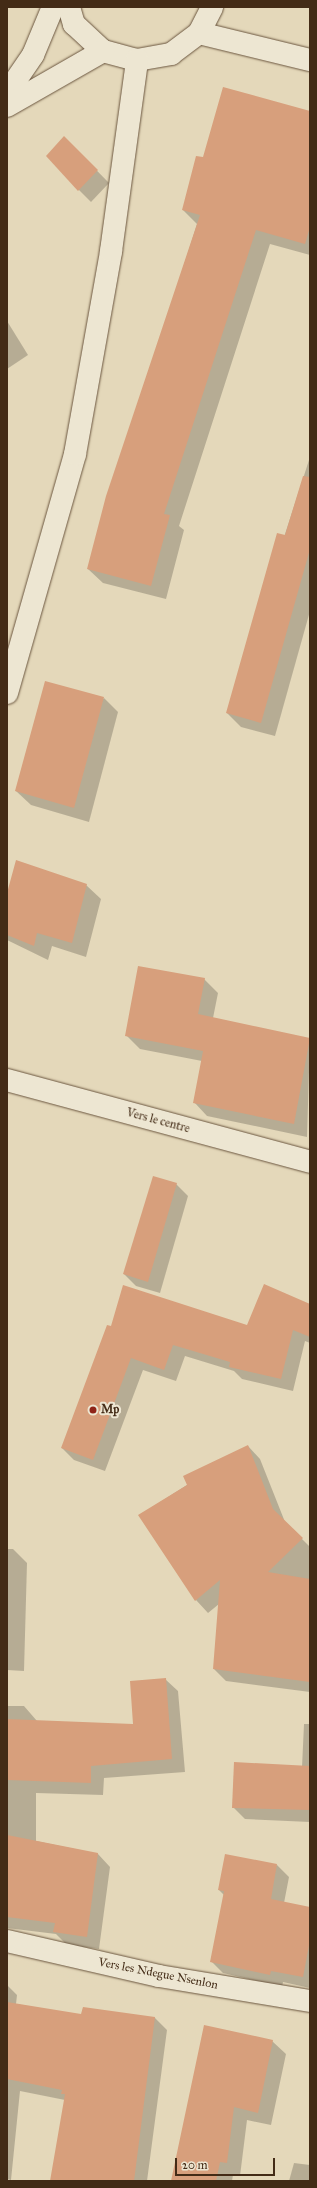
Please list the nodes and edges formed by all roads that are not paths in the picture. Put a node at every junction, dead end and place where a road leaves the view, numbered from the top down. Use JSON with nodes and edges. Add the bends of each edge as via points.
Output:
{"nodes":[{"id":1,"x":53,"y":7,"type":"edge"},
{"id":2,"x":68,"y":7,"type":"edge"},
{"id":3,"x":212,"y":7,"type":"edge"},
{"id":4,"x":199,"y":33,"type":"junction"},
{"id":5,"x":103,"y":51,"type":"junction"},
{"id":6,"x":137,"y":60,"type":"junction"},
{"id":7,"x":310,"y":60,"type":"edge"},
{"id":8,"x":7,"y":93,"type":"edge"},
{"id":9,"x":7,"y":106,"type":"edge"},
{"id":10,"x":7,"y":693,"type":"edge"},
{"id":11,"x":7,"y":1080,"type":"edge"},
{"id":12,"x":310,"y":1162,"type":"edge"},
{"id":13,"x":7,"y":1941,"type":"edge"},
{"id":14,"x":310,"y":2001,"type":"edge"}],
"edges":[{"from":1,"to":8,"type":"street","via":[[33,55]]},
{"from":2,"to":5,"type":"street","via":[[74,24]]},
{"from":3,"to":4,"type":"street"},
{"from":4,"to":6,"type":"street","via":[[171,54]]},
{"from":4,"to":7,"type":"street"},
{"from":5,"to":6,"type":"street"},
{"from":5,"to":9,"type":"street"},
{"from":6,"to":10,"type":"street","via":[[111,251],[74,454]]},
{"from":11,"to":12,"type":"street","name":"Vers le centre"},
{"from":13,"to":14,"type":"street","name":"Vers les Ndegue Nsenlon","via":[[159,1976]]}]}
